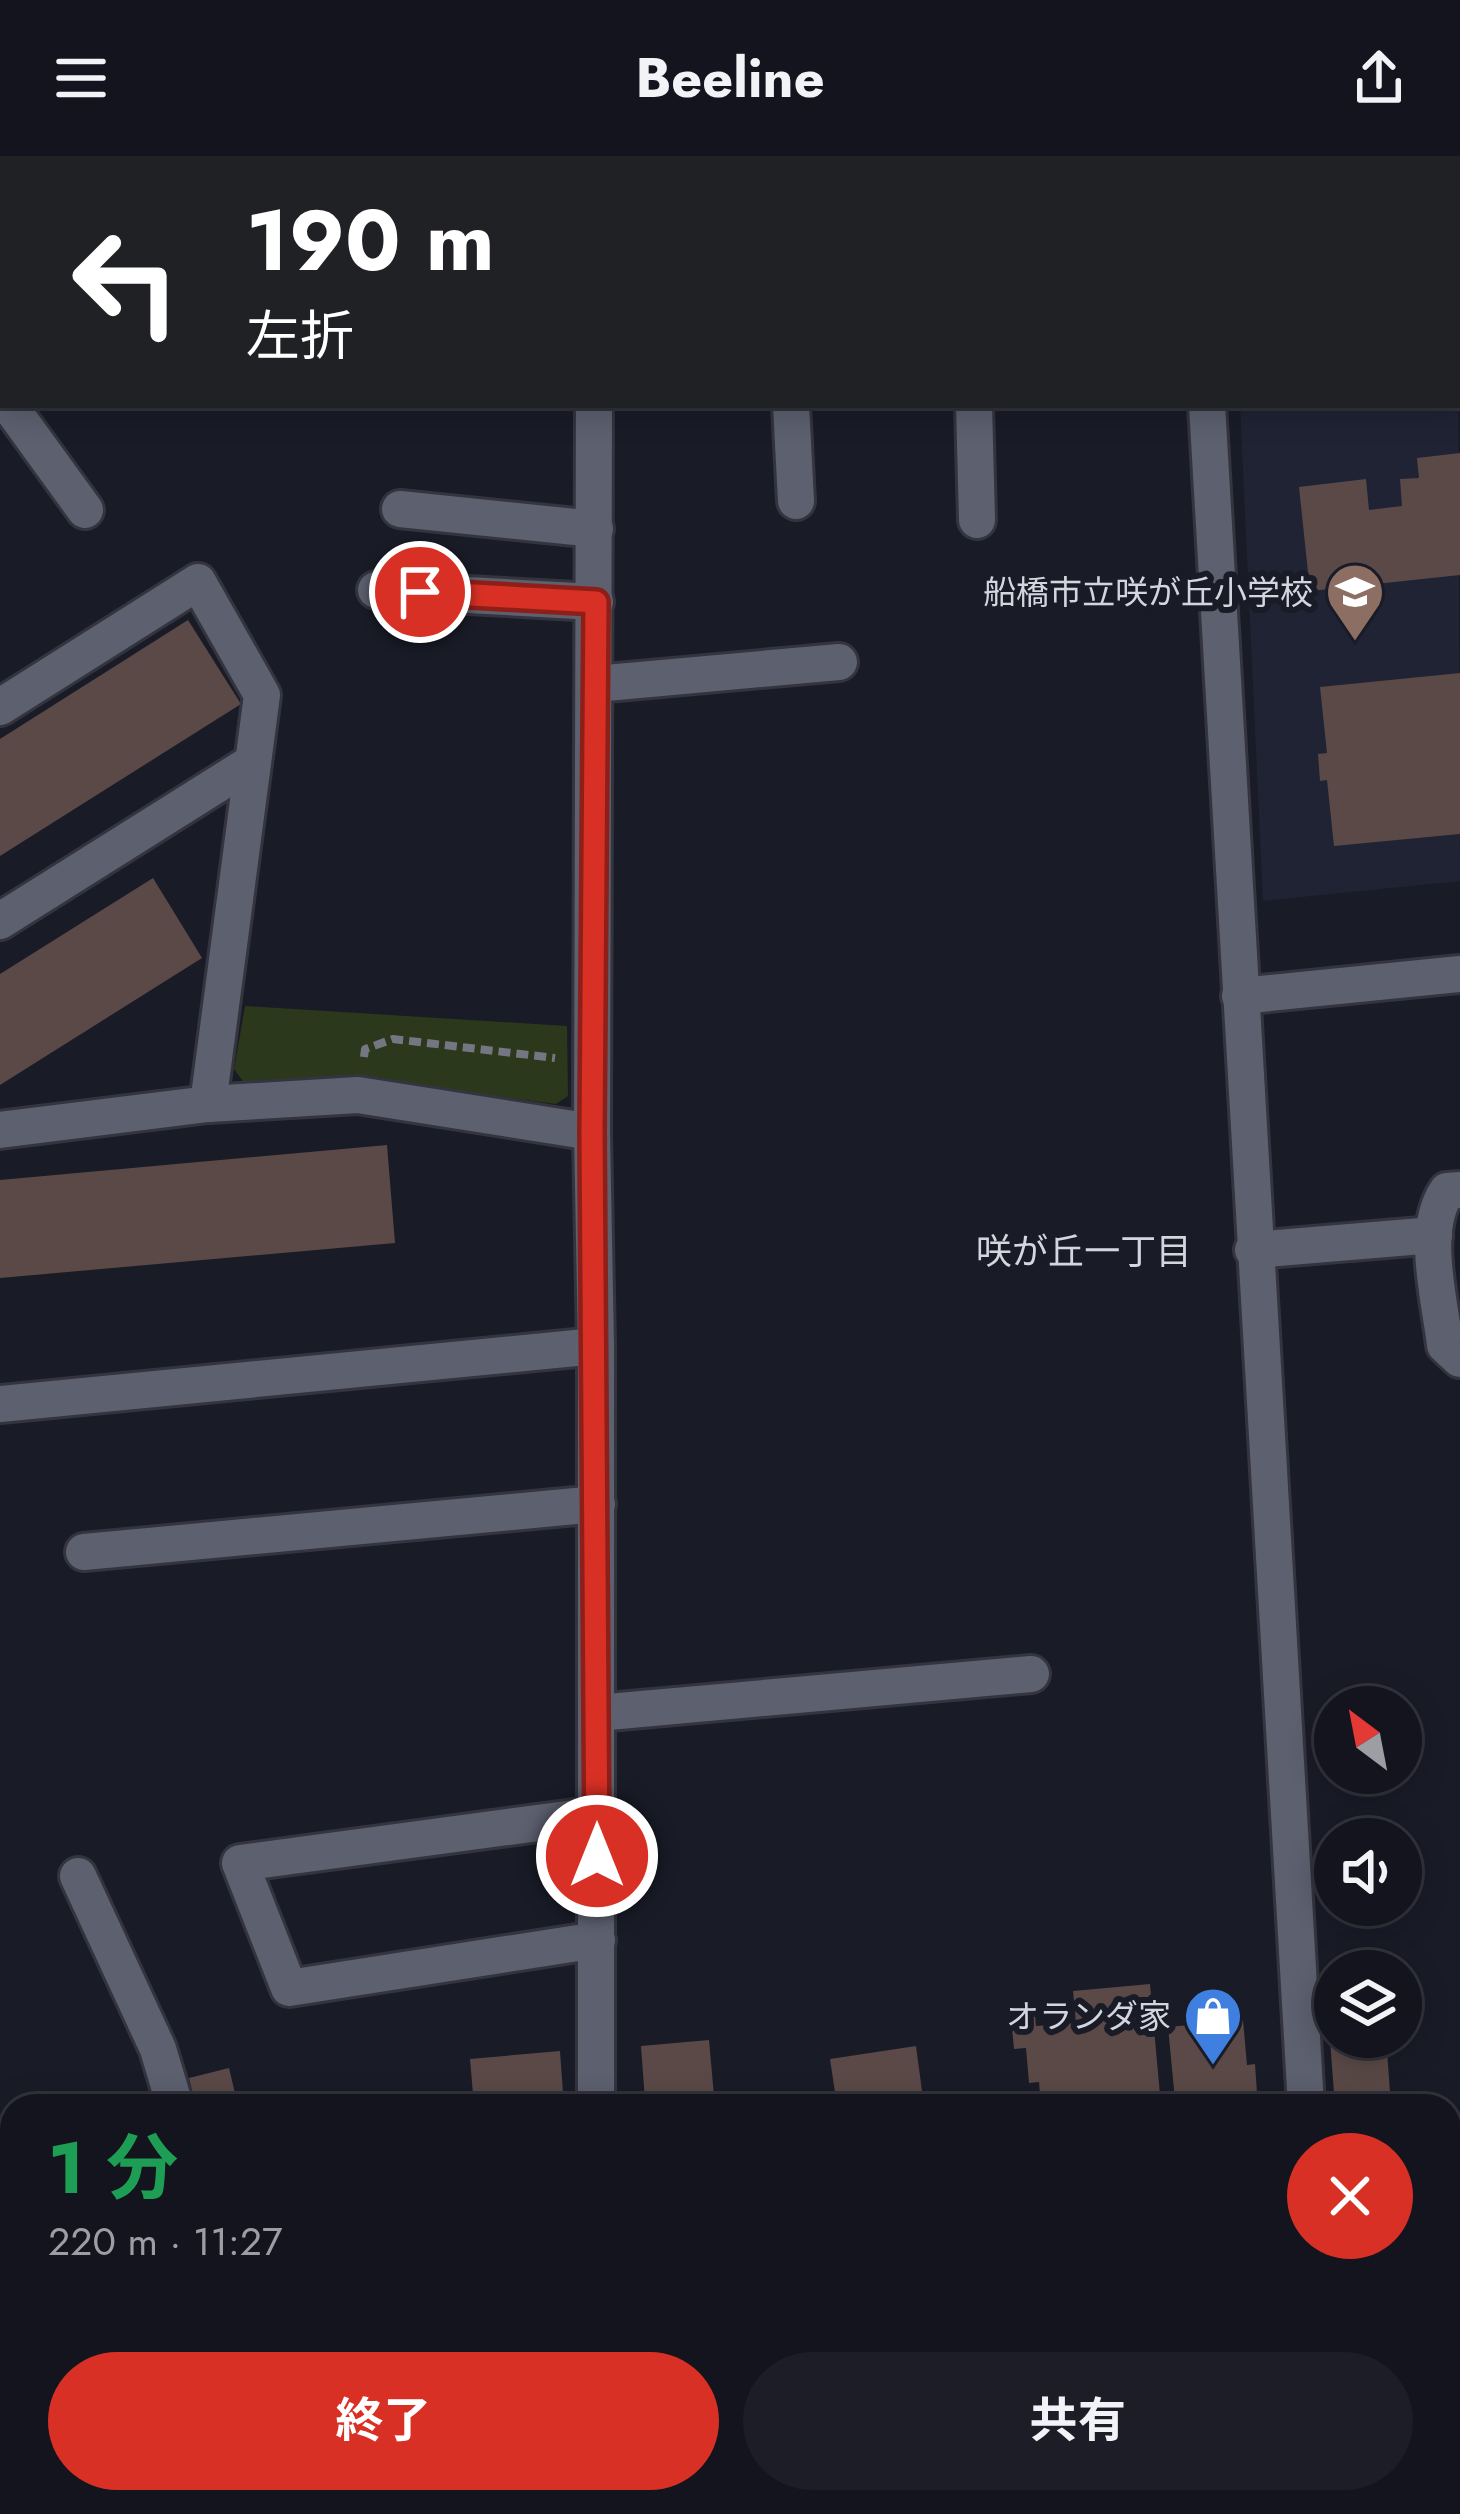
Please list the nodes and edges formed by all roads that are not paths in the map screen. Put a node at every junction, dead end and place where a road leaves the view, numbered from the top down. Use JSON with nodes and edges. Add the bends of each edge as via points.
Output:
{"nodes":[{"id":1,"x":11,"y":408,"type":"edge"},
{"id":2,"x":594,"y":408,"type":"edge"},
{"id":3,"x":791,"y":408,"type":"edge"},
{"id":4,"x":974,"y":408,"type":"edge"},
{"id":5,"x":1208,"y":408,"type":"edge"},
{"id":6,"x":796,"y":501,"type":"dead end"},
{"id":7,"x":400,"y":509,"type":"dead end"},
{"id":8,"x":85,"y":510,"type":"dead end"},
{"id":9,"x":977,"y":520,"type":"dead end"},
{"id":10,"x":595,"y":529,"type":"junction"},
{"id":11,"x":376,"y":590,"type":"dead end"},
{"id":12,"x":596,"y":602,"type":"junction"},
{"id":13,"x":839,"y":662,"type":"dead end"},
{"id":14,"x":596,"y":684,"type":"junction"},
{"id":15,"x":0,"y":706,"type":"edge"},
{"id":16,"x":253,"y":762,"type":"junction"},
{"id":17,"x":0,"y":921,"type":"edge"},
{"id":18,"x":1460,"y":974,"type":"edge"},
{"id":19,"x":1240,"y":996,"type":"junction"},
{"id":20,"x":208,"y":1104,"type":"junction"},
{"id":21,"x":0,"y":1130,"type":"edge"},
{"id":22,"x":592,"y":1132,"type":"junction"},
{"id":23,"x":1460,"y":1190,"type":"edge"},
{"id":24,"x":1434,"y":1235,"type":"junction"},
{"id":25,"x":1253,"y":1250,"type":"junction"},
{"id":26,"x":596,"y":1346,"type":"junction"},
{"id":27,"x":1460,"y":1359,"type":"edge"},
{"id":28,"x":0,"y":1404,"type":"edge"},
{"id":29,"x":597,"y":1504,"type":"junction"},
{"id":30,"x":84,"y":1552,"type":"dead end"},
{"id":31,"x":1030,"y":1674,"type":"dead end"},
{"id":32,"x":596,"y":1713,"type":"junction"},
{"id":33,"x":597,"y":1815,"type":"junction"},
{"id":34,"x":78,"y":1876,"type":"dead end"},
{"id":35,"x":597,"y":1940,"type":"junction"},
{"id":36,"x":171,"y":2094,"type":"edge"},
{"id":37,"x":596,"y":2094,"type":"edge"},
{"id":38,"x":1305,"y":2094,"type":"edge"}],
"edges":[{"from":1,"to":8,"type":"street"},
{"from":2,"to":10,"type":"street"},
{"from":3,"to":6,"type":"street"},
{"from":4,"to":9,"type":"street"},
{"from":5,"to":19,"type":"street"},
{"from":7,"to":10,"type":"street"},
{"from":10,"to":12,"type":"street"},
{"from":11,"to":12,"type":"street"},
{"from":12,"to":14,"type":"street"},
{"from":13,"to":14,"type":"street"},
{"from":14,"to":22,"type":"street"},
{"from":15,"to":16,"type":"street","via":[[197,582],[262,695]]},
{"from":16,"to":17,"type":"street"},
{"from":16,"to":20,"type":"street"},
{"from":18,"to":19,"type":"street"},
{"from":19,"to":25,"type":"street"},
{"from":20,"to":21,"type":"street"},
{"from":20,"to":22,"type":"street","via":[[358,1095]]},
{"from":22,"to":26,"type":"street"},
{"from":23,"to":24,"type":"street","via":[[1441,1200]]},
{"from":24,"to":25,"type":"street"},
{"from":24,"to":27,"type":"street","via":[[1445,1345]]},
{"from":25,"to":38,"type":"street"},
{"from":26,"to":28,"type":"street"},
{"from":26,"to":29,"type":"street"},
{"from":29,"to":30,"type":"street"},
{"from":29,"to":32,"type":"street"},
{"from":31,"to":32,"type":"street"},
{"from":32,"to":33,"type":"street"},
{"from":33,"to":35,"type":"street"},
{"from":33,"to":35,"type":"street","via":[[239,1863],[289,1988]]},
{"from":34,"to":36,"type":"street"},
{"from":35,"to":37,"type":"street"}]}
